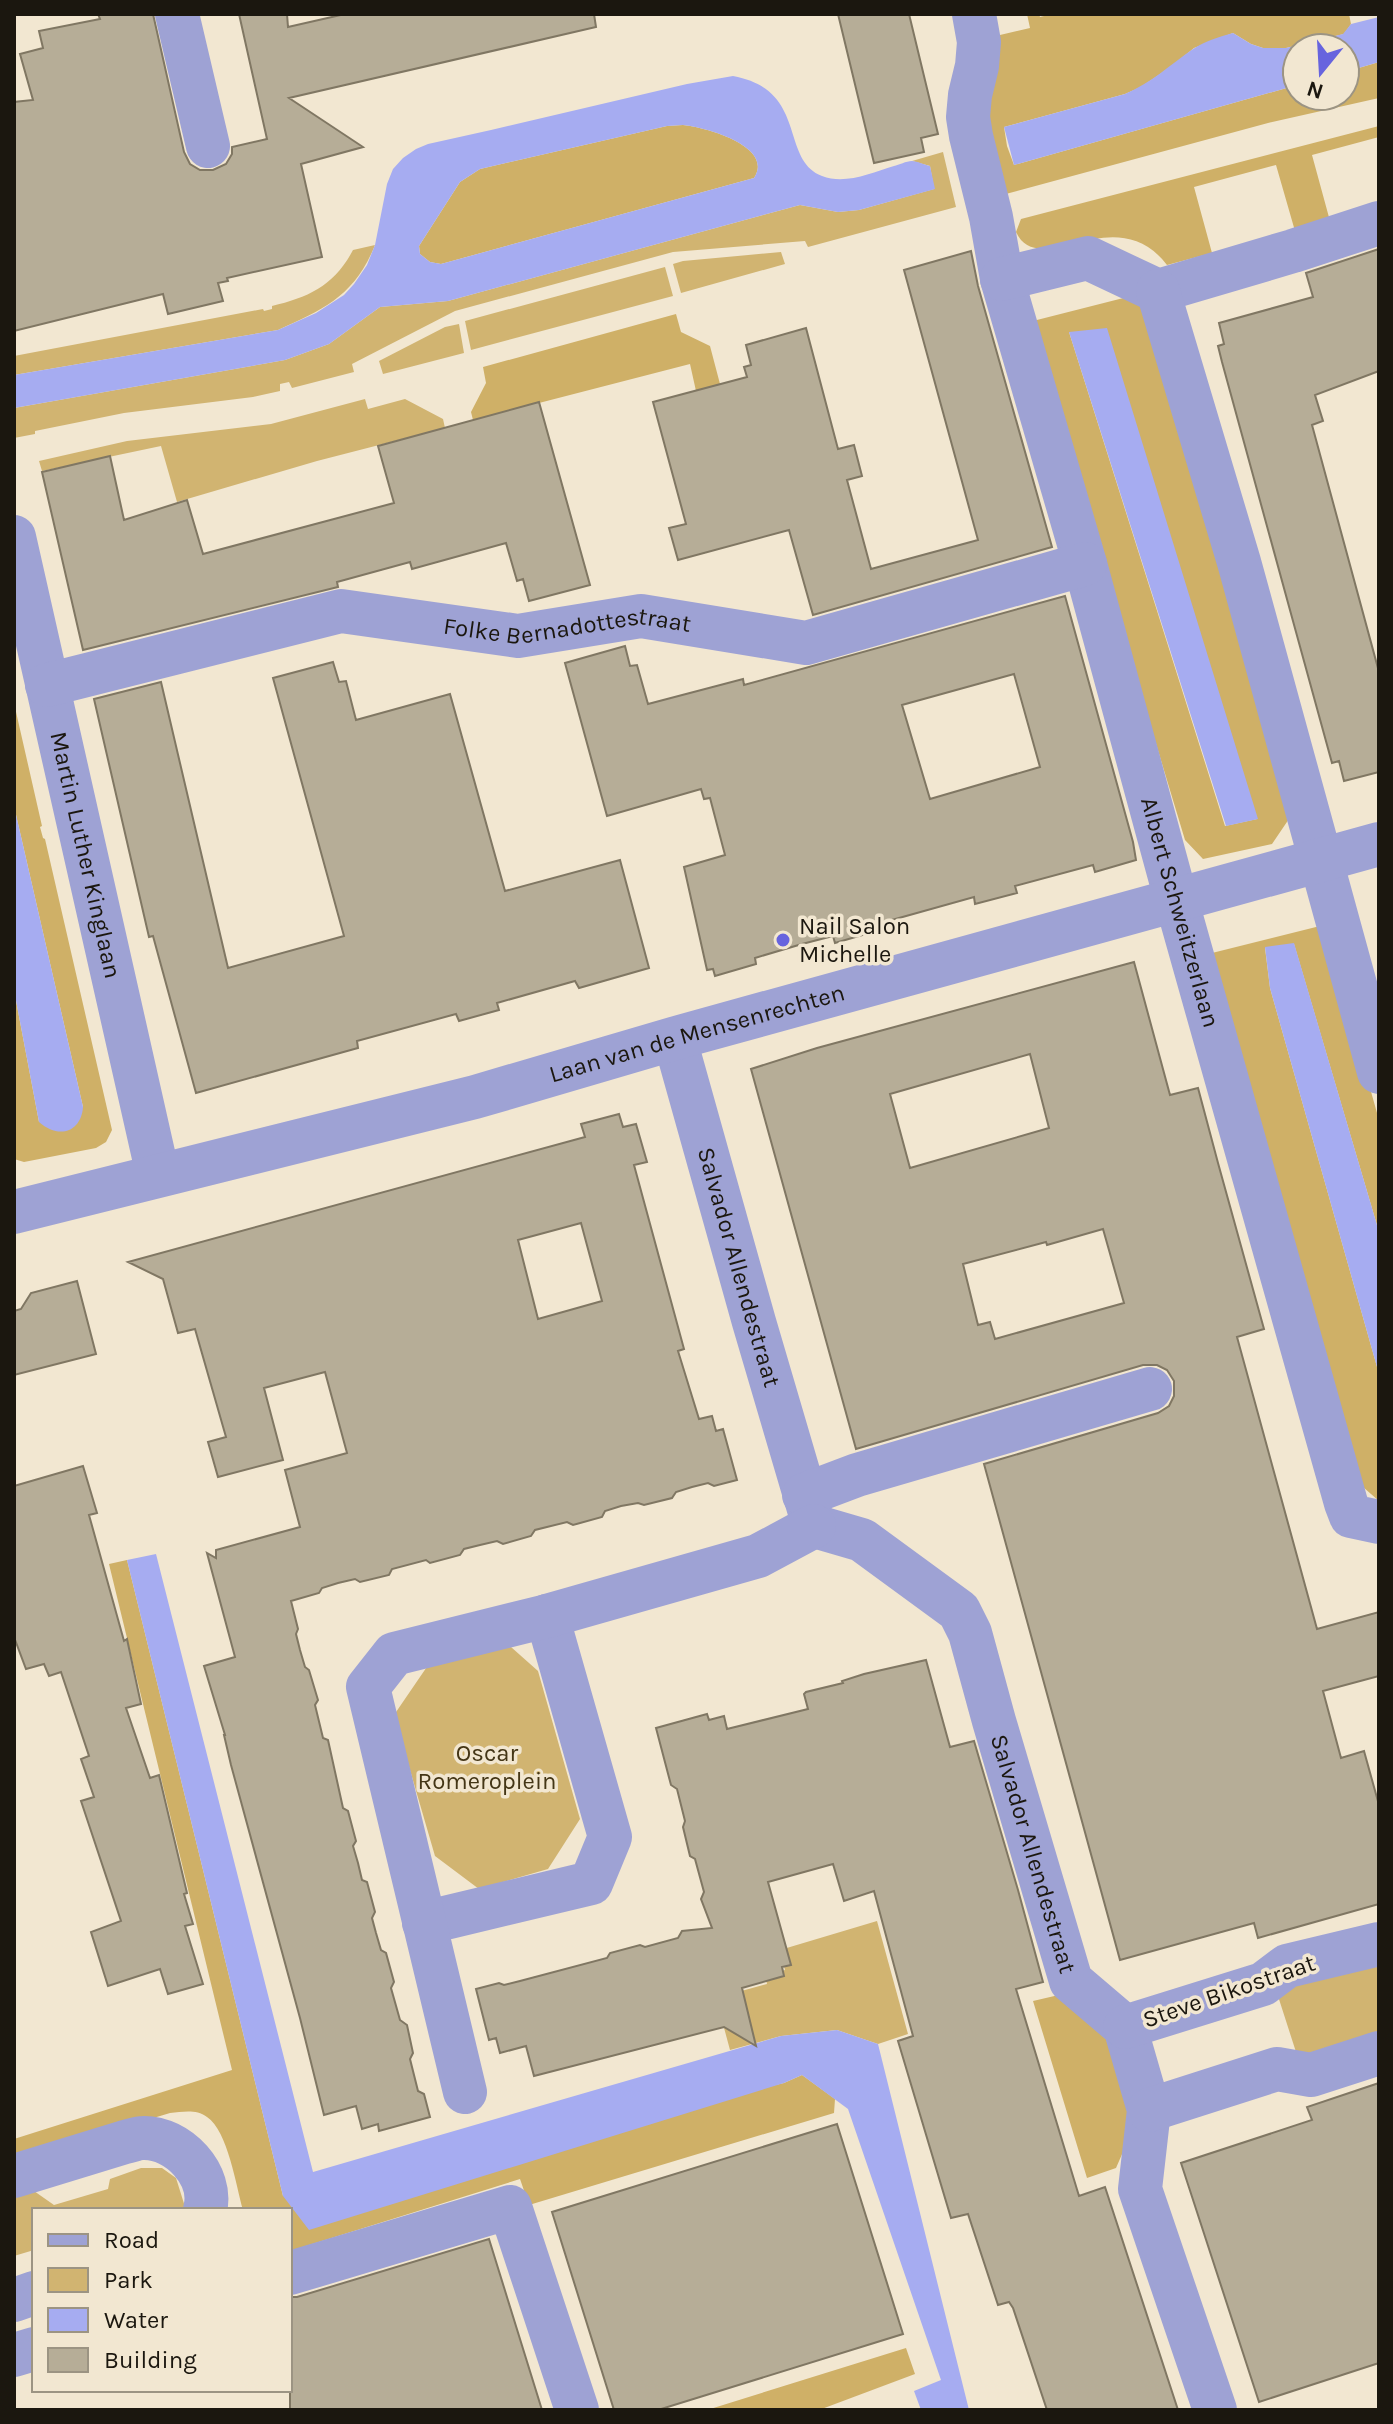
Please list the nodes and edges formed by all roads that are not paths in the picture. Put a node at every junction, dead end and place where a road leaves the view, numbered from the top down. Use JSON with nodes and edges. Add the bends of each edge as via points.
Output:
{"nodes":[{"id":1,"x":177,"y":14,"type":"edge"},
{"id":2,"x":974,"y":14,"type":"edge"},
{"id":3,"x":208,"y":146,"type":"dead end"},
{"id":4,"x":1379,"y":223,"type":"edge"},
{"id":5,"x":1002,"y":279,"type":"junction"},
{"id":6,"x":1158,"y":291,"type":"junction"},
{"id":7,"x":14,"y":537,"type":"edge"},
{"id":8,"x":1085,"y":564,"type":"junction"},
{"id":9,"x":47,"y":685,"type":"junction"},
{"id":10,"x":1379,"y":844,"type":"edge"},
{"id":11,"x":1320,"y":860,"type":"junction"},
{"id":12,"x":1176,"y":899,"type":"junction"},
{"id":13,"x":675,"y":1040,"type":"junction"},
{"id":14,"x":1379,"y":1072,"type":"edge"},
{"id":15,"x":158,"y":1175,"type":"junction"},
{"id":16,"x":14,"y":1212,"type":"edge"},
{"id":17,"x":1150,"y":1389,"type":"dead end"},
{"id":18,"x":809,"y":1510,"type":"junction"},
{"id":19,"x":1379,"y":1522,"type":"edge"},
{"id":20,"x":547,"y":1616,"type":"junction"},
{"id":21,"x":424,"y":1923,"type":"junction"},
{"id":22,"x":1379,"y":1944,"type":"edge"},
{"id":23,"x":1125,"y":2027,"type":"junction"},
{"id":24,"x":1379,"y":2053,"type":"edge"},
{"id":25,"x":465,"y":2092,"type":"dead end"},
{"id":26,"x":1149,"y":2110,"type":"junction"},
{"id":27,"x":14,"y":2176,"type":"edge"},
{"id":28,"x":205,"y":2208,"type":"edge"},
{"id":29,"x":292,"y":2272,"type":"edge"},
{"id":30,"x":577,"y":2410,"type":"edge"},
{"id":31,"x":1215,"y":2410,"type":"edge"}],
"edges":[{"from":1,"to":3,"type":"street"},
{"from":2,"to":5,"type":"street","name":"Albert Schweitzerlaan","via":[[979,42],[968,117]]},
{"from":4,"to":6,"type":"street"},
{"from":5,"to":6,"type":"street","via":[[1088,258]]},
{"from":5,"to":8,"type":"street","name":"Albert Schweitzerlaan"},
{"from":6,"to":11,"type":"street"},
{"from":7,"to":9,"type":"street","name":"Martin Luther Kinglaan"},
{"from":8,"to":9,"type":"street","name":"Folke Bernadottestraat","via":[[806,643],[641,616],[518,636],[341,611]]},
{"from":8,"to":12,"type":"street","name":"Albert Schweitzerlaan"},
{"from":9,"to":15,"type":"street","name":"Martin Luther Kinglaan"},
{"from":10,"to":11,"type":"street","name":"Laan van de Mensenrechten"},
{"from":11,"to":12,"type":"street","name":"Laan van de Mensenrechten"},
{"from":11,"to":14,"type":"street"},
{"from":12,"to":13,"type":"street","name":"Laan van de Mensenrechten"},
{"from":12,"to":19,"type":"street","name":"Albert Schweitzerlaan","via":[[1346,1503],[1351,1516]]},
{"from":13,"to":15,"type":"street","name":"Laan van de Mensenrechten","via":[[475,1097]]},
{"from":13,"to":18,"type":"street","name":"Salvador Allendestraat"},
{"from":15,"to":16,"type":"street","name":"Laan van de Mensenrechten"},
{"from":17,"to":18,"type":"street","via":[[857,1475]]},
{"from":18,"to":20,"type":"street","via":[[758,1556]]},
{"from":18,"to":23,"type":"street","name":"Salvador Allendestraat","via":[[862,1540],[959,1611],[970,1633],[1071,1981]]},
{"from":20,"to":21,"type":"street","via":[[394,1654],[368,1687]]},
{"from":20,"to":21,"type":"street","via":[[610,1837],[591,1883]]},
{"from":21,"to":25,"type":"street"},
{"from":22,"to":23,"type":"street","name":"Steve Bikostraat","via":[[1287,1966],[1263,1984]]},
{"from":23,"to":26,"type":"street"},
{"from":24,"to":26,"type":"street","via":[[1311,2075],[1277,2069]]},
{"from":26,"to":31,"type":"street","via":[[1140,2189]]},
{"from":27,"to":28,"type":"street","via":[[125,2142],[160,2140],[189,2158],[199,2172],[206,2188]]},
{"from":29,"to":30,"type":"street","via":[[510,2207]]}]}
